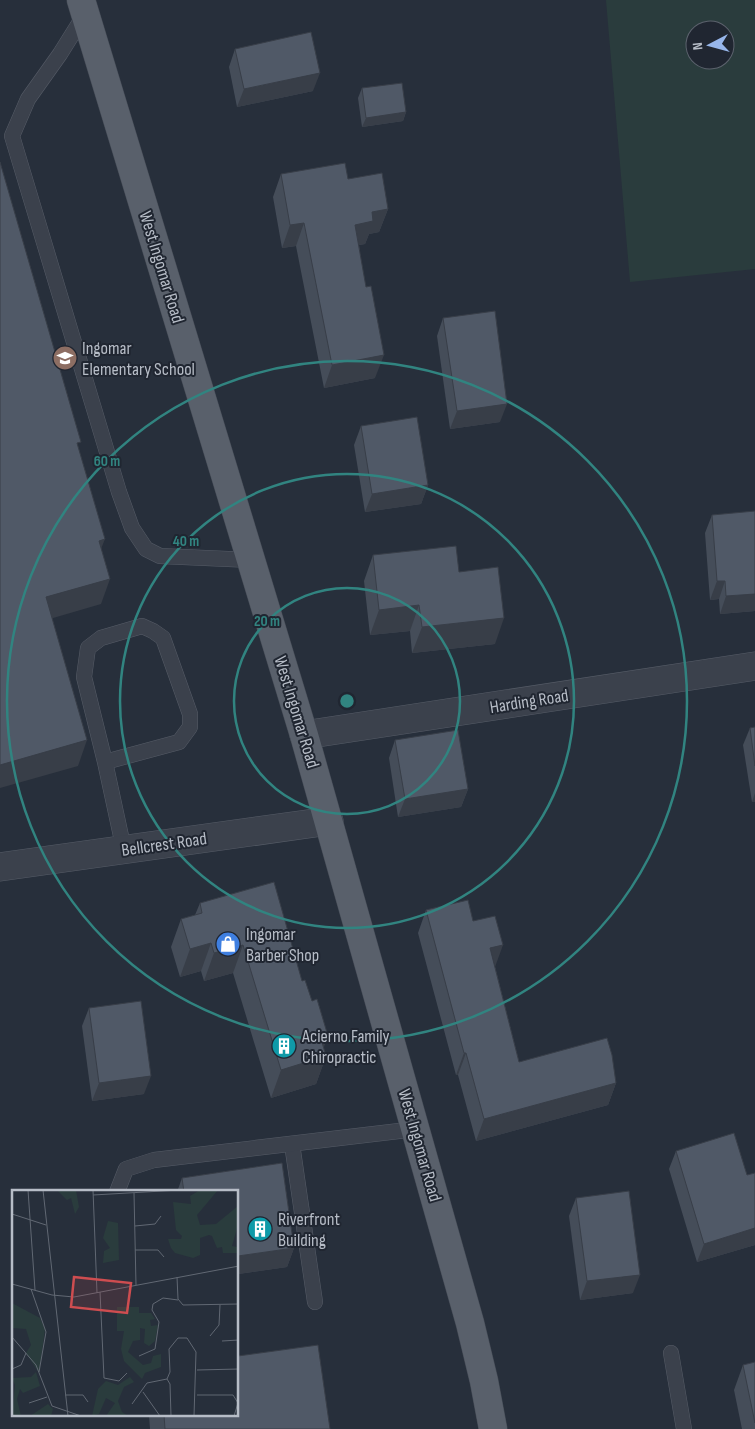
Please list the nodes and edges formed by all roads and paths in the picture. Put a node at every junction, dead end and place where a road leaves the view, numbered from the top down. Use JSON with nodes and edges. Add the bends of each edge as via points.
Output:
{"nodes":[{"id":1,"x":83,"y":7,"type":"edge"},
{"id":2,"x":251,"y":560,"type":"junction"},
{"id":3,"x":755,"y":666,"type":"edge"},
{"id":4,"x":304,"y":735,"type":"junction"},
{"id":5,"x":105,"y":762,"type":"junction"},
{"id":6,"x":329,"y":821,"type":"junction"},
{"id":7,"x":124,"y":850,"type":"junction"},
{"id":8,"x":0,"y":867,"type":"edge"},
{"id":9,"x":416,"y":1129,"type":"junction"},
{"id":10,"x":292,"y":1144,"type":"junction"},
{"id":11,"x":118,"y":1190,"type":"edge"},
{"id":12,"x":315,"y":1302,"type":"dead end"},
{"id":13,"x":671,"y":1353,"type":"dead end"},
{"id":14,"x":493,"y":1429,"type":"edge"},
{"id":15,"x":684,"y":1429,"type":"edge"}],
"edges":[{"from":1,"to":2,"type":"main road","name":"West Ingomar Road"},
{"from":1,"to":2,"type":"lane","via":[[60,54],[28,98],[12,136],[119,492],[132,528],[146,548],[160,556]]},
{"from":2,"to":4,"type":"main road","name":"West Ingomar Road"},
{"from":3,"to":4,"type":"street","name":"Harding Road"},
{"from":4,"to":6,"type":"main road","name":"West Ingomar Road"},
{"from":5,"to":5,"type":"lane","via":[[84,677],[88,648],[101,638],[142,626],[163,638],[190,714],[190,727],[179,742]]},
{"from":5,"to":7,"type":"lane"},
{"from":6,"to":7,"type":"street","name":"Bellcrest Road"},
{"from":6,"to":9,"type":"main road","name":"West Ingomar Road"},
{"from":7,"to":8,"type":"street","name":"Bellcrest Road"},
{"from":9,"to":10,"type":"lane"},
{"from":9,"to":14,"type":"main road","name":"West Ingomar Road","via":[[470,1323]]},
{"from":10,"to":11,"type":"lane","via":[[154,1160],[126,1169]]},
{"from":10,"to":12,"type":"lane"},
{"from":13,"to":15,"type":"lane"}]}
